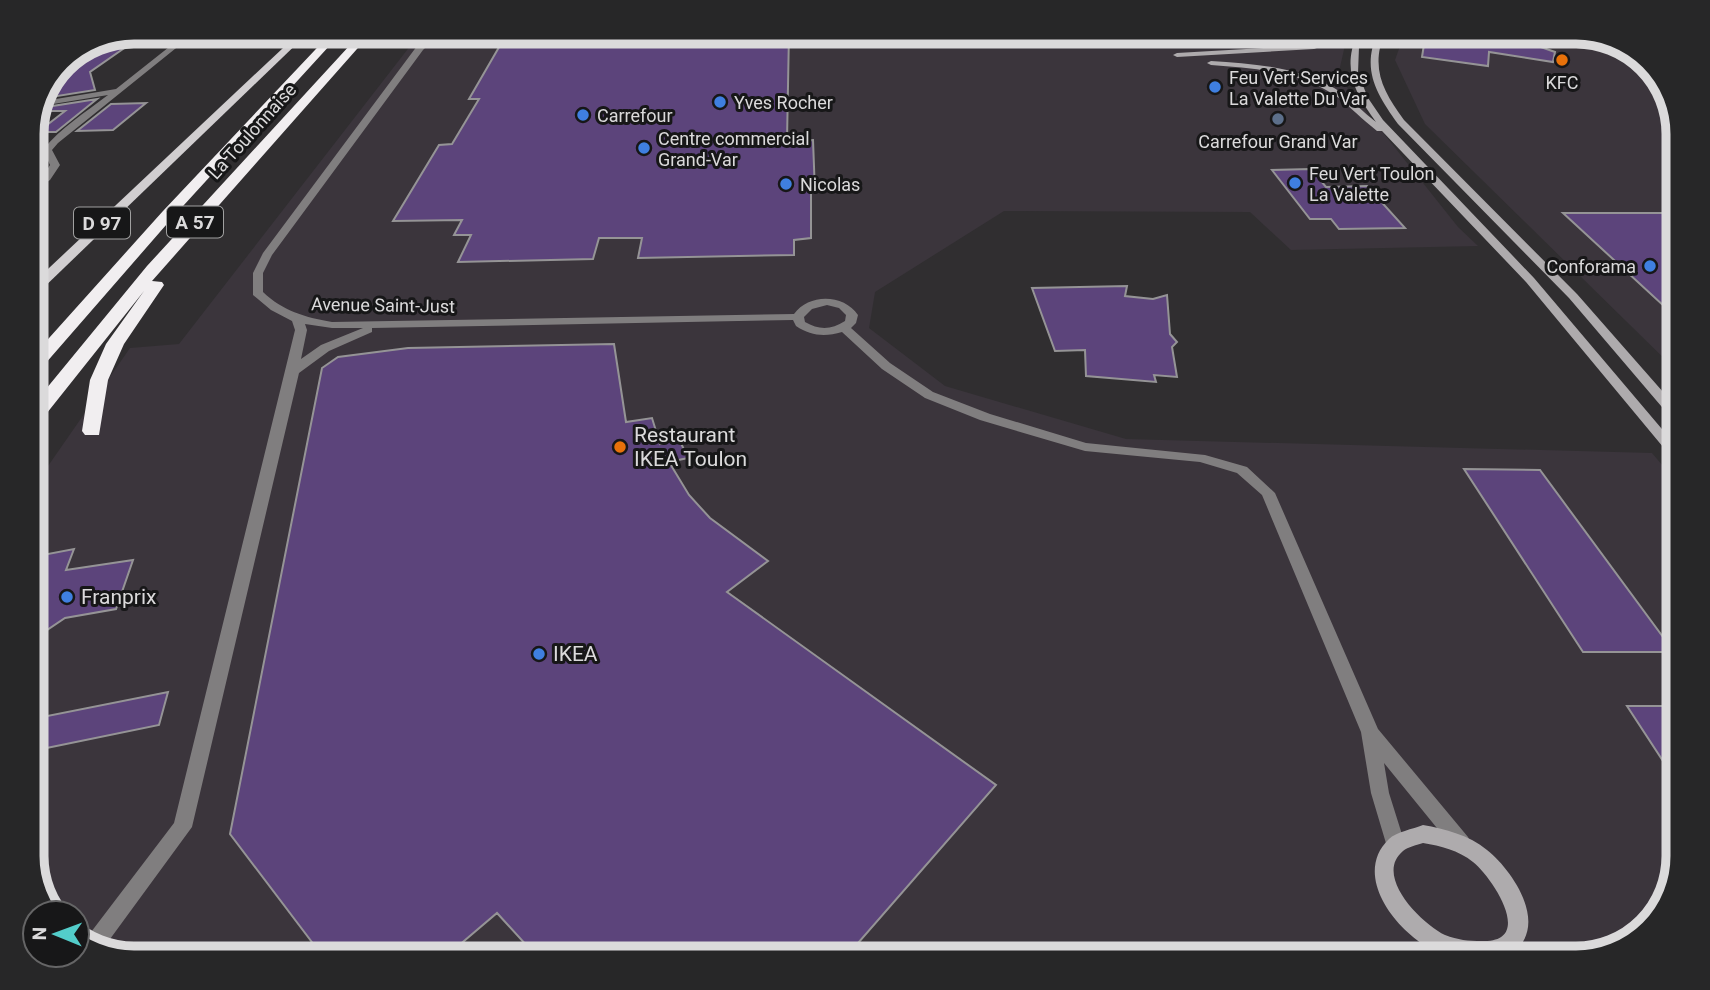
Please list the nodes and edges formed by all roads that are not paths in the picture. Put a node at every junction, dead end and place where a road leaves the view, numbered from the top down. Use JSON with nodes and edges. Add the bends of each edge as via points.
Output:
{"nodes":[{"id":1,"x":177,"y":44,"type":"edge"},
{"id":2,"x":280,"y":44,"type":"edge"},
{"id":3,"x":292,"y":44,"type":"edge"},
{"id":4,"x":327,"y":44,"type":"edge"},
{"id":5,"x":356,"y":44,"type":"edge"},
{"id":6,"x":426,"y":44,"type":"edge"},
{"id":7,"x":1323,"y":44,"type":"edge"},
{"id":8,"x":1354,"y":44,"type":"edge"},
{"id":9,"x":1377,"y":44,"type":"edge"},
{"id":10,"x":1178,"y":55,"type":"dead end"},
{"id":11,"x":1211,"y":63,"type":"dead end"},
{"id":12,"x":118,"y":90,"type":"junction"},
{"id":13,"x":50,"y":103,"type":"edge"},
{"id":14,"x":1389,"y":134,"type":"junction"},
{"id":15,"x":263,"y":148,"type":"junction"},
{"id":16,"x":173,"y":156,"type":"junction"},
{"id":17,"x":44,"y":180,"type":"edge"},
{"id":18,"x":44,"y":280,"type":"edge"},
{"id":19,"x":797,"y":317,"type":"junction"},
{"id":20,"x":298,"y":320,"type":"junction"},
{"id":21,"x":388,"y":325,"type":"junction"},
{"id":22,"x":844,"y":328,"type":"junction"},
{"id":23,"x":44,"y":354,"type":"edge"},
{"id":24,"x":293,"y":371,"type":"junction"},
{"id":25,"x":1666,"y":402,"type":"edge"},
{"id":26,"x":44,"y":404,"type":"edge"},
{"id":27,"x":92,"y":431,"type":"dead end"},
{"id":28,"x":1666,"y":442,"type":"edge"},
{"id":29,"x":1370,"y":732,"type":"junction"},
{"id":30,"x":1461,"y":843,"type":"junction"},
{"id":31,"x":1395,"y":844,"type":"junction"},
{"id":32,"x":98,"y":939,"type":"edge"},
{"id":33,"x":1436,"y":946,"type":"edge"},
{"id":34,"x":1509,"y":946,"type":"edge"}],
"edges":[{"from":1,"to":12,"type":"street"},
{"from":2,"to":16,"type":"main road","number":"D 97"},
{"from":3,"to":16,"type":"main road","number":"D 97"},
{"from":4,"to":23,"type":"highway","name":"La Toulonnaise","number":"A 57"},
{"from":5,"to":15,"type":"highway","name":"La Toulonnaise","number":"A 57"},
{"from":6,"to":20,"type":"street","name":"Avenue Saint-Just","via":[[258,273],[257,293],[275,311]]},
{"from":7,"to":10,"type":"main road"},
{"from":8,"to":14,"type":"main road","via":[[1353,75],[1370,110]]},
{"from":9,"to":25,"type":"main road","via":[[1374,75],[1401,122],[1573,296]]},
{"from":11,"to":14,"type":"main road","via":[[1304,77],[1335,91]]},
{"from":12,"to":13,"type":"street"},
{"from":12,"to":17,"type":"street","via":[[47,150],[55,165]]},
{"from":14,"to":28,"type":"main road","via":[[1530,280]]},
{"from":15,"to":26,"type":"highway","name":"La Toulonnaise","number":"A 57","via":[[122,304]]},
{"from":15,"to":27,"type":"highway","via":[[115,344],[99,380]]},
{"from":16,"to":18,"type":"main road","number":"D 97"},
{"from":19,"to":21,"type":"street","name":"Avenue Saint-Just"},
{"from":19,"to":22,"type":"street","via":[[811,330]]},
{"from":19,"to":22,"type":"street","via":[[807,306],[832,302],[852,315]]},
{"from":20,"to":21,"type":"street","name":"Avenue Saint-Just"},
{"from":20,"to":24,"type":"street","via":[[301,330]]},
{"from":21,"to":24,"type":"street","via":[[343,338]]},
{"from":22,"to":29,"type":"street","via":[[929,396],[985,417],[1085,447],[1200,458],[1242,470],[1268,493]]},
{"from":24,"to":32,"type":"street","via":[[183,827]]},
{"from":29,"to":30,"type":"street"},
{"from":29,"to":31,"type":"street","via":[[1380,793]]},
{"from":30,"to":31,"type":"main road","via":[[1423,834]]},
{"from":30,"to":34,"type":"main road","via":[[1492,865],[1512,895],[1517,925]]},
{"from":31,"to":33,"type":"main road","via":[[1385,860],[1389,894],[1408,921]]}]}
